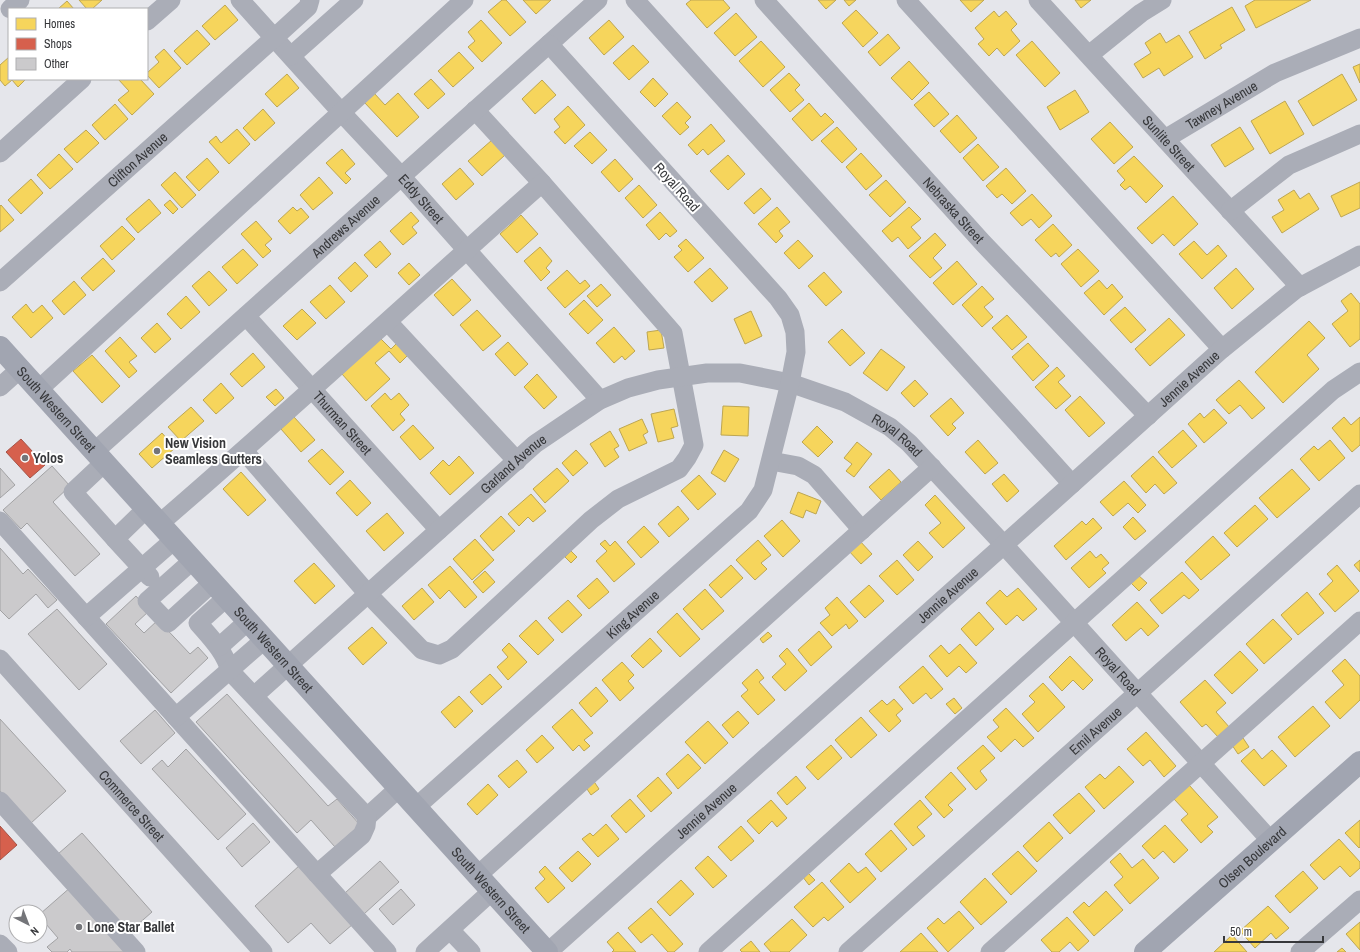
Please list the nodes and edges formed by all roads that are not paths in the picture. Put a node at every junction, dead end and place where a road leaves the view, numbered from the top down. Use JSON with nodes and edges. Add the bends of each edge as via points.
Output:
{"nodes":[{"id":1,"x":20,"y":0,"type":"edge"},
{"id":2,"x":171,"y":0,"type":"edge"},
{"id":3,"x":240,"y":0,"type":"edge"},
{"id":4,"x":310,"y":0,"type":"edge"},
{"id":5,"x":354,"y":0,"type":"edge"},
{"id":6,"x":464,"y":0,"type":"edge"},
{"id":7,"x":598,"y":0,"type":"edge"},
{"id":8,"x":635,"y":0,"type":"edge"},
{"id":9,"x":764,"y":0,"type":"edge"},
{"id":10,"x":906,"y":0,"type":"edge"},
{"id":11,"x":1038,"y":0,"type":"edge"},
{"id":12,"x":1162,"y":0,"type":"edge"},
{"id":13,"x":12,"y":8,"type":"edge"},
{"id":14,"x":8,"y":12,"type":"edge"},
{"id":15,"x":0,"y":18,"type":"edge"},
{"id":16,"x":148,"y":20,"type":"edge"},
{"id":17,"x":274,"y":38,"type":"junction"},
{"id":18,"x":1360,"y":38,"type":"edge"},
{"id":19,"x":549,"y":44,"type":"junction"},
{"id":20,"x":1089,"y":55,"type":"junction"},
{"id":21,"x":291,"y":56,"type":"junction"},
{"id":22,"x":81,"y":80,"type":"edge"},
{"id":23,"x":475,"y":110,"type":"junction"},
{"id":24,"x":341,"y":112,"type":"junction"},
{"id":25,"x":1360,"y":134,"type":"edge"},
{"id":26,"x":1165,"y":139,"type":"junction"},
{"id":27,"x":0,"y":153,"type":"edge"},
{"id":28,"x":401,"y":176,"type":"junction"},
{"id":29,"x":542,"y":183,"type":"junction"},
{"id":30,"x":1230,"y":212,"type":"junction"},
{"id":31,"x":467,"y":250,"type":"junction"},
{"id":32,"x":1360,"y":255,"type":"edge"},
{"id":33,"x":0,"y":282,"type":"edge"},
{"id":34,"x":1300,"y":287,"type":"junction"},
{"id":35,"x":246,"y":316,"type":"junction"},
{"id":36,"x":388,"y":322,"type":"junction"},
{"id":37,"x":0,"y":347,"type":"edge"},
{"id":38,"x":1222,"y":348,"type":"junction"},
{"id":39,"x":20,"y":369,"type":"junction"},
{"id":40,"x":1360,"y":372,"type":"edge"},
{"id":41,"x":681,"y":377,"type":"junction"},
{"id":42,"x":790,"y":383,"type":"junction"},
{"id":43,"x":0,"y":387,"type":"edge"},
{"id":44,"x":312,"y":389,"type":"junction"},
{"id":45,"x":38,"y":390,"type":"junction"},
{"id":46,"x":600,"y":400,"type":"junction"},
{"id":47,"x":1148,"y":416,"type":"junction"},
{"id":48,"x":244,"y":451,"type":"junction"},
{"id":49,"x":99,"y":458,"type":"junction"},
{"id":50,"x":516,"y":461,"type":"junction"},
{"id":51,"x":771,"y":461,"type":"junction"},
{"id":52,"x":932,"y":467,"type":"junction"},
{"id":53,"x":1072,"y":484,"type":"junction"},
{"id":54,"x":1360,"y":494,"type":"edge"},
{"id":55,"x":0,"y":521,"type":"edge"},
{"id":56,"x":160,"y":525,"type":"junction"},
{"id":57,"x":439,"y":530,"type":"junction"},
{"id":58,"x":862,"y":530,"type":"junction"},
{"id":59,"x":115,"y":539,"type":"junction"},
{"id":60,"x":1004,"y":545,"type":"junction"},
{"id":61,"x":192,"y":561,"type":"junction"},
{"id":62,"x":142,"y":568,"type":"junction"},
{"id":63,"x":161,"y":588,"type":"junction"},
{"id":64,"x":219,"y":590,"type":"junction"},
{"id":65,"x":368,"y":594,"type":"junction"},
{"id":66,"x":86,"y":617,"type":"junction"},
{"id":67,"x":1360,"y":621,"type":"edge"},
{"id":68,"x":247,"y":622,"type":"junction"},
{"id":69,"x":1074,"y":623,"type":"junction"},
{"id":70,"x":264,"y":640,"type":"junction"},
{"id":71,"x":219,"y":647,"type":"junction"},
{"id":72,"x":0,"y":660,"type":"edge"},
{"id":73,"x":287,"y":666,"type":"junction"},
{"id":74,"x":230,"y":671,"type":"junction"},
{"id":75,"x":1138,"y":693,"type":"junction"},
{"id":76,"x":254,"y":696,"type":"junction"},
{"id":77,"x":176,"y":718,"type":"junction"},
{"id":78,"x":1360,"y":762,"type":"edge"},
{"id":79,"x":1200,"y":764,"type":"junction"},
{"id":80,"x":399,"y":788,"type":"junction"},
{"id":81,"x":0,"y":801,"type":"edge"},
{"id":82,"x":416,"y":807,"type":"junction"},
{"id":83,"x":367,"y":817,"type":"junction"},
{"id":84,"x":1271,"y":841,"type":"junction"},
{"id":85,"x":317,"y":874,"type":"junction"},
{"id":86,"x":478,"y":875,"type":"junction"},
{"id":87,"x":492,"y":891,"type":"junction"},
{"id":88,"x":1360,"y":900,"type":"edge"},
{"id":89,"x":450,"y":930,"type":"junction"},
{"id":90,"x":0,"y":944,"type":"edge"},
{"id":91,"x":8,"y":952,"type":"edge"},
{"id":92,"x":136,"y":952,"type":"edge"},
{"id":93,"x":263,"y":952,"type":"edge"},
{"id":94,"x":387,"y":952,"type":"edge"},
{"id":95,"x":425,"y":952,"type":"edge"},
{"id":96,"x":471,"y":952,"type":"edge"},
{"id":97,"x":548,"y":952,"type":"edge"},
{"id":98,"x":708,"y":952,"type":"edge"},
{"id":99,"x":848,"y":952,"type":"edge"},
{"id":100,"x":990,"y":952,"type":"edge"},
{"id":101,"x":1145,"y":952,"type":"edge"},
{"id":102,"x":1300,"y":952,"type":"edge"}],
"edges":[{"from":1,"to":13,"type":"street"},
{"from":2,"to":16,"type":"street"},
{"from":3,"to":17,"type":"street","name":"Eddy Street"},
{"from":4,"to":17,"type":"street","name":"Clifton Avenue","via":[[308,6]]},
{"from":5,"to":21,"type":"street"},
{"from":6,"to":24,"type":"street"},
{"from":7,"to":19,"type":"street","name":"Andrews Avenue"},
{"from":8,"to":53,"type":"street"},
{"from":9,"to":47,"type":"street","name":"Nebraska Street","via":[[983,243]]},
{"from":10,"to":38,"type":"street"},
{"from":11,"to":20,"type":"street","name":"Sunlite Street"},
{"from":12,"to":20,"type":"street","via":[[1141,13]]},
{"from":14,"to":15,"type":"street"},
{"from":17,"to":21,"type":"street","name":"Eddy Street"},
{"from":17,"to":33,"type":"street","name":"Clifton Avenue"},
{"from":18,"to":26,"type":"street","name":"Tawney Avenue","via":[[1278,71]]},
{"from":19,"to":23,"type":"street","name":"Andrews Avenue"},
{"from":19,"to":42,"type":"street","name":"Royal Road","via":[[778,298],[790,315],[795,332],[796,352]]},
{"from":20,"to":26,"type":"street","name":"Sunlite Street"},
{"from":21,"to":24,"type":"street","name":"Eddy Street"},
{"from":22,"to":27,"type":"street"},
{"from":23,"to":28,"type":"street","name":"Andrews Avenue"},
{"from":23,"to":29,"type":"street"},
{"from":24,"to":28,"type":"street","name":"Eddy Street"},
{"from":24,"to":45,"type":"street"},
{"from":25,"to":30,"type":"street","via":[[1289,165]]},
{"from":26,"to":30,"type":"street","name":"Sunlite Street"},
{"from":28,"to":31,"type":"street","name":"Eddy Street"},
{"from":28,"to":35,"type":"street","name":"Andrews Avenue"},
{"from":29,"to":31,"type":"street"},
{"from":29,"to":41,"type":"street","via":[[673,333]]},
{"from":30,"to":34,"type":"street","name":"Sunlite Street"},
{"from":31,"to":36,"type":"street"},
{"from":31,"to":46,"type":"street","name":"Eddy Street"},
{"from":32,"to":34,"type":"street","name":"Jennie Avenue"},
{"from":34,"to":38,"type":"street","name":"Jennie Avenue"},
{"from":35,"to":44,"type":"street","name":"Thurman Street"},
{"from":35,"to":49,"type":"street","name":"Andrews Avenue"},
{"from":36,"to":44,"type":"street"},
{"from":36,"to":50,"type":"street"},
{"from":37,"to":39,"type":"main road","name":"South Western Street"},
{"from":38,"to":47,"type":"street","name":"Jennie Avenue"},
{"from":39,"to":43,"type":"street"},
{"from":39,"to":45,"type":"main road","name":"South Western Street"},
{"from":40,"to":69,"type":"street","via":[[1334,390]]},
{"from":41,"to":42,"type":"street","name":"Garland Avenue","via":[[707,373],[740,374]]},
{"from":41,"to":46,"type":"street","name":"Garland Avenue","via":[[628,388]]},
{"from":41,"to":65,"type":"street","via":[[694,445],[679,469],[618,499],[591,520],[452,649],[439,654],[422,650]]},
{"from":42,"to":51,"type":"street","name":"King Avenue"},
{"from":42,"to":52,"type":"street","name":"Royal Road","via":[[844,402],[890,427]]},
{"from":44,"to":48,"type":"street"},
{"from":44,"to":57,"type":"street","name":"Thurman Street"},
{"from":45,"to":49,"type":"main road","name":"South Western Street"},
{"from":46,"to":50,"type":"street","name":"Garland Avenue","via":[[535,444]]},
{"from":47,"to":53,"type":"street","name":"Jennie Avenue"},
{"from":48,"to":56,"type":"street"},
{"from":48,"to":65,"type":"street"},
{"from":49,"to":56,"type":"main road","name":"South Western Street"},
{"from":49,"to":59,"type":"street","name":"Andrews Avenue","via":[[73,492]]},
{"from":50,"to":57,"type":"street","name":"Garland Avenue"},
{"from":51,"to":58,"type":"street","via":[[798,466],[814,475]]},
{"from":51,"to":82,"type":"street","name":"King Avenue","via":[[762,490],[748,511]]},
{"from":52,"to":58,"type":"street"},
{"from":52,"to":60,"type":"street","name":"Royal Road"},
{"from":53,"to":60,"type":"street","name":"Jennie Avenue"},
{"from":54,"to":75,"type":"street","name":"Emil Avenue"},
{"from":55,"to":66,"type":"street"},
{"from":56,"to":59,"type":"street"},
{"from":56,"to":61,"type":"main road","name":"South Western Street"},
{"from":56,"to":62,"type":"street"},
{"from":57,"to":65,"type":"street","name":"Garland Avenue"},
{"from":58,"to":86,"type":"street"},
{"from":59,"to":62,"type":"street"},
{"from":60,"to":69,"type":"street","name":"Royal Road"},
{"from":60,"to":97,"type":"street","name":"Jennie Avenue"},
{"from":61,"to":63,"type":"street"},
{"from":61,"to":64,"type":"main road","name":"South Western Street"},
{"from":62,"to":63,"type":"street"},
{"from":62,"to":66,"type":"street"},
{"from":63,"to":64,"type":"street","via":[[147,601],[168,623]]},
{"from":64,"to":68,"type":"main road","name":"South Western Street"},
{"from":64,"to":71,"type":"street","via":[[198,623]]},
{"from":65,"to":73,"type":"street","name":"Garland Avenue"},
{"from":66,"to":77,"type":"street"},
{"from":67,"to":79,"type":"street"},
{"from":68,"to":70,"type":"main road","name":"South Western Street"},
{"from":68,"to":71,"type":"street"},
{"from":69,"to":75,"type":"street","name":"Royal Road"},
{"from":69,"to":98,"type":"street"},
{"from":70,"to":73,"type":"main road","name":"South Western Street"},
{"from":70,"to":74,"type":"street"},
{"from":71,"to":74,"type":"street","via":[[228,661]]},
{"from":72,"to":93,"type":"street","name":"Commerce Street"},
{"from":73,"to":76,"type":"street","name":"Garland Avenue"},
{"from":73,"to":80,"type":"main road","name":"South Western Street"},
{"from":74,"to":76,"type":"street"},
{"from":74,"to":77,"type":"street"},
{"from":75,"to":79,"type":"street","name":"Royal Road"},
{"from":75,"to":99,"type":"street","name":"Emil Avenue"},
{"from":76,"to":83,"type":"street"},
{"from":77,"to":85,"type":"street"},
{"from":78,"to":84,"type":"main road","name":"Olsen Boulevard"},
{"from":79,"to":84,"type":"street","name":"Royal Road"},
{"from":79,"to":100,"type":"street"},
{"from":80,"to":82,"type":"main road","name":"South Western Street"},
{"from":80,"to":83,"type":"street"},
{"from":81,"to":92,"type":"street"},
{"from":82,"to":86,"type":"main road","name":"South Western Street"},
{"from":83,"to":85,"type":"street","via":[[362,835]]},
{"from":84,"to":101,"type":"main road","name":"Olsen Boulevard"},
{"from":85,"to":94,"type":"street"},
{"from":86,"to":87,"type":"main road","name":"South Western Street"},
{"from":87,"to":89,"type":"street"},
{"from":87,"to":97,"type":"main road","name":"South Western Street"},
{"from":88,"to":102,"type":"street"},
{"from":89,"to":95,"type":"street"},
{"from":89,"to":96,"type":"street"},
{"from":90,"to":91,"type":"street"}]}
